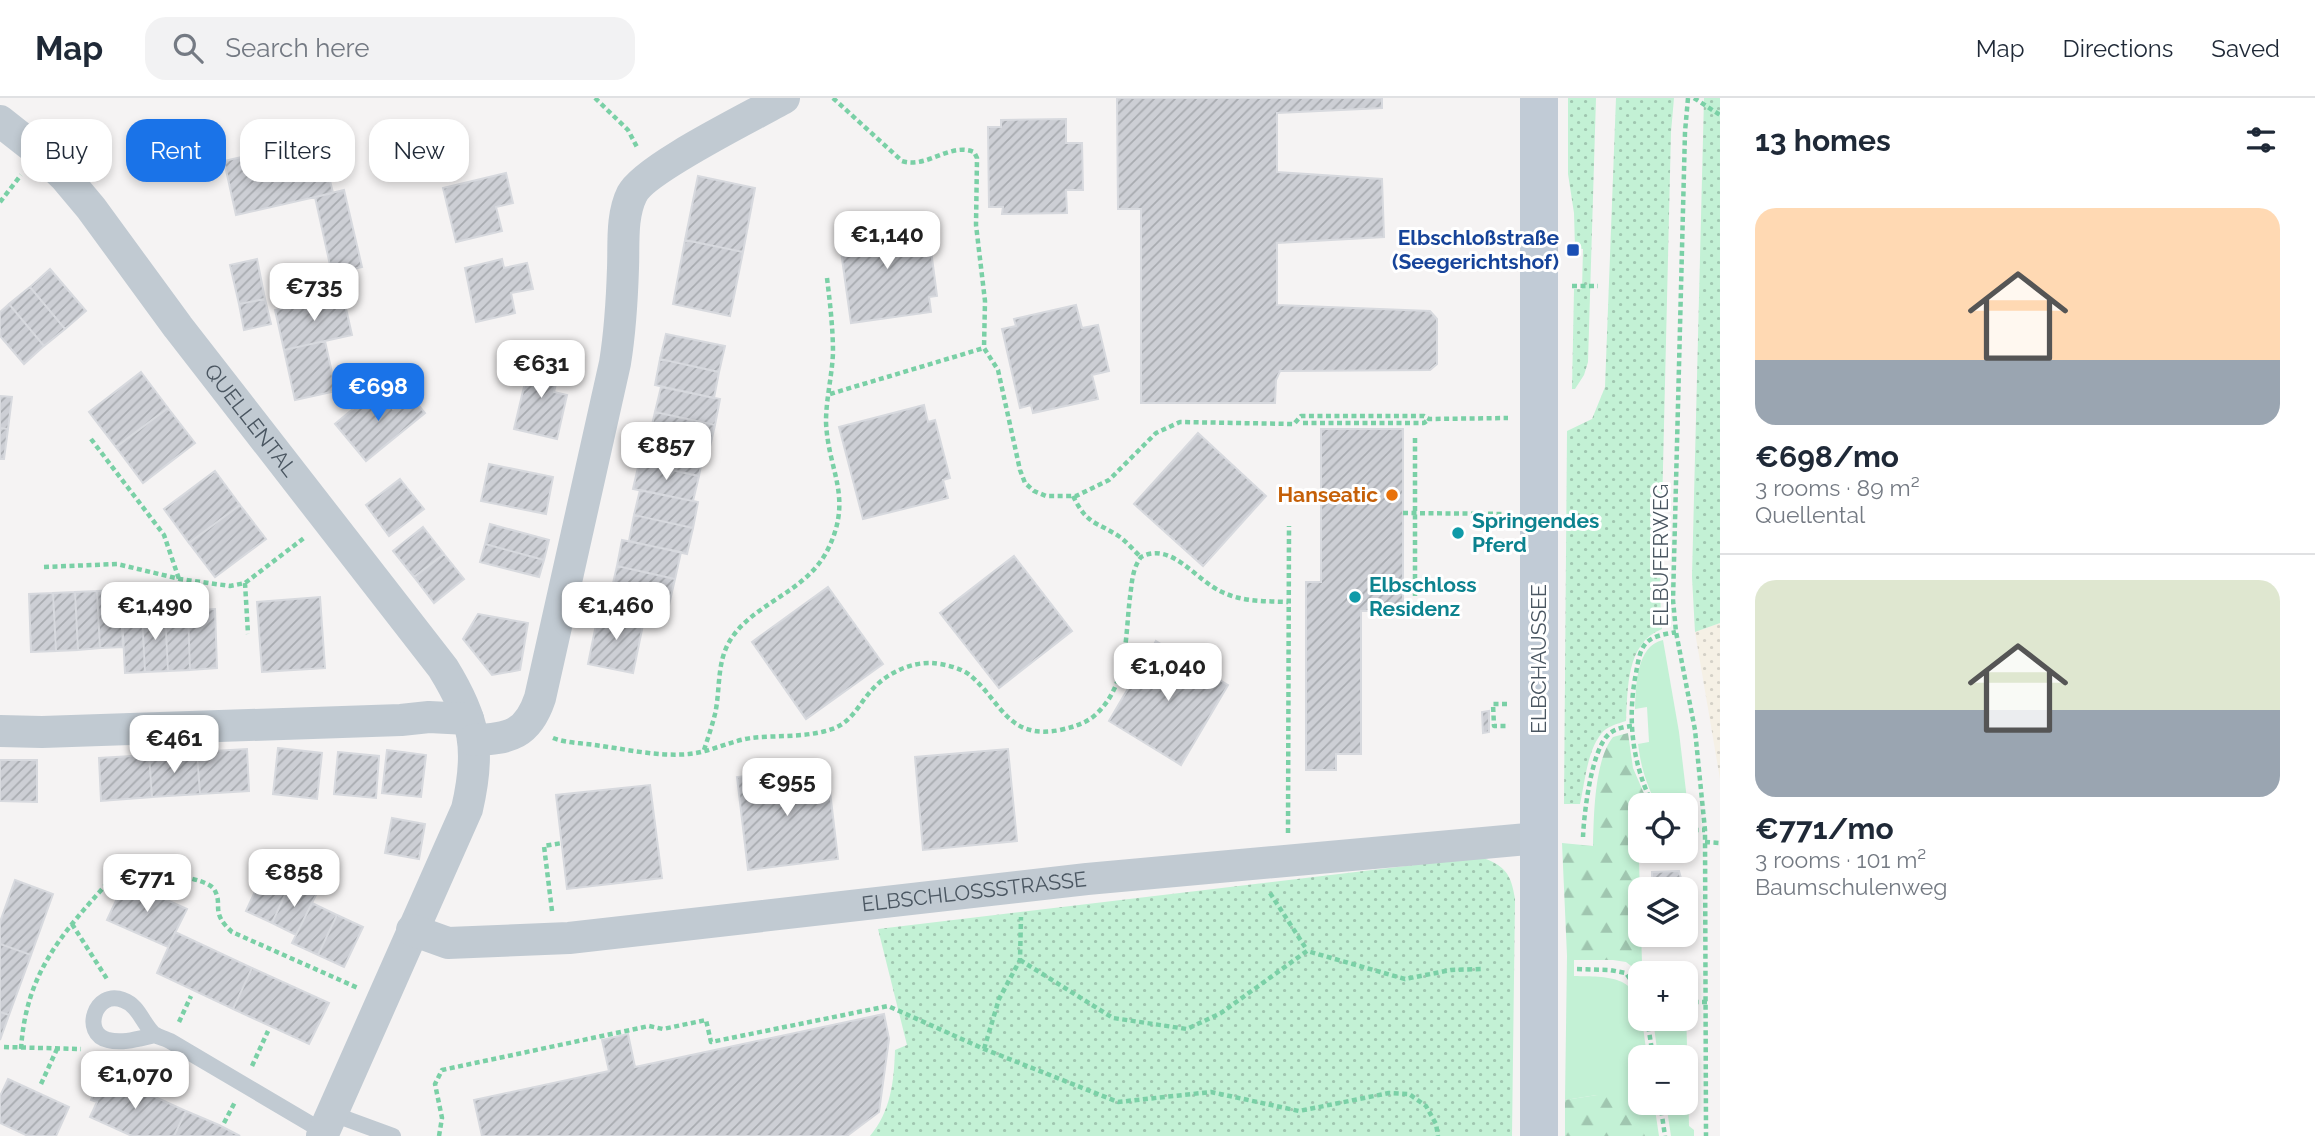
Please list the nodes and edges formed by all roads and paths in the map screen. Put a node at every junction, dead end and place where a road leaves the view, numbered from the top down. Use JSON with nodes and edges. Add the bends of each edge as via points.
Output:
{"nodes":[{"id":1,"x":595,"y":98,"type":"edge"},
{"id":2,"x":784,"y":98,"type":"edge"},
{"id":3,"x":833,"y":98,"type":"edge"},
{"id":4,"x":1539,"y":98,"type":"edge"},
{"id":5,"x":1688,"y":98,"type":"edge"},
{"id":6,"x":1695,"y":98,"type":"edge"},
{"id":7,"x":1720,"y":115,"type":"edge"},
{"id":8,"x":0,"y":121,"type":"edge"},
{"id":9,"x":642,"y":156,"type":"dead end"},
{"id":10,"x":21,"y":174,"type":"edge"},
{"id":11,"x":0,"y":202,"type":"edge"},
{"id":12,"x":827,"y":278,"type":"dead end"},
{"id":13,"x":1598,"y":285,"type":"dead end"},
{"id":14,"x":1572,"y":286,"type":"dead end"},
{"id":15,"x":984,"y":348,"type":"junction"},
{"id":16,"x":830,"y":394,"type":"junction"},
{"id":17,"x":1539,"y":418,"type":"junction"},
{"id":18,"x":1429,"y":419,"type":"junction"},
{"id":19,"x":1303,"y":424,"type":"dead end"},
{"id":20,"x":1415,"y":438,"type":"dead end"},
{"id":21,"x":91,"y":439,"type":"dead end"},
{"id":22,"x":1072,"y":496,"type":"junction"},
{"id":23,"x":1403,"y":513,"type":"dead end"},
{"id":24,"x":1415,"y":513,"type":"junction"},
{"id":25,"x":1504,"y":514,"type":"dead end"},
{"id":26,"x":1289,"y":526,"type":"dead end"},
{"id":27,"x":308,"y":535,"type":"dead end"},
{"id":28,"x":1141,"y":557,"type":"junction"},
{"id":29,"x":44,"y":567,"type":"dead end"},
{"id":30,"x":180,"y":579,"type":"junction"},
{"id":31,"x":245,"y":583,"type":"junction"},
{"id":32,"x":1415,"y":596,"type":"dead end"},
{"id":33,"x":1288,"y":602,"type":"junction"},
{"id":34,"x":1676,"y":632,"type":"junction"},
{"id":35,"x":248,"y":634,"type":"dead end"},
{"id":36,"x":1508,"y":704,"type":"dead end"},
{"id":37,"x":1509,"y":726,"type":"dead end"},
{"id":38,"x":1632,"y":726,"type":"junction"},
{"id":39,"x":471,"y":729,"type":"junction"},
{"id":40,"x":0,"y":731,"type":"edge"},
{"id":41,"x":546,"y":735,"type":"dead end"},
{"id":42,"x":704,"y":750,"type":"junction"},
{"id":43,"x":1648,"y":793,"type":"edge"},
{"id":44,"x":1584,"y":825,"type":"junction"},
{"id":45,"x":1698,"y":830,"type":"edge"},
{"id":46,"x":1705,"y":830,"type":"junction"},
{"id":47,"x":1555,"y":831,"type":"junction"},
{"id":48,"x":1583,"y":837,"type":"dead end"},
{"id":49,"x":1705,"y":842,"type":"junction"},
{"id":50,"x":562,"y":843,"type":"dead end"},
{"id":51,"x":1720,"y":843,"type":"edge"},
{"id":52,"x":1288,"y":862,"type":"junction"},
{"id":53,"x":1016,"y":887,"type":"junction"},
{"id":54,"x":1274,"y":899,"type":"dead end"},
{"id":55,"x":552,"y":912,"type":"dead end"},
{"id":56,"x":72,"y":924,"type":"junction"},
{"id":57,"x":412,"y":930,"type":"junction"},
{"id":58,"x":1307,"y":951,"type":"junction"},
{"id":59,"x":1020,"y":960,"type":"junction"},
{"id":60,"x":1482,"y":969,"type":"dead end"},
{"id":61,"x":1577,"y":969,"type":"dead end"},
{"id":62,"x":106,"y":975,"type":"dead end"},
{"id":63,"x":1628,"y":976,"type":"edge"},
{"id":64,"x":383,"y":1000,"type":"junction"},
{"id":65,"x":1698,"y":1002,"type":"edge"},
{"id":66,"x":1707,"y":1002,"type":"junction"},
{"id":67,"x":156,"y":1035,"type":"junction"},
{"id":68,"x":99,"y":1037,"type":"junction"},
{"id":69,"x":4,"y":1048,"type":"dead end"},
{"id":70,"x":21,"y":1049,"type":"junction"},
{"id":71,"x":57,"y":1049,"type":"junction"},
{"id":72,"x":984,"y":1049,"type":"junction"},
{"id":73,"x":41,"y":1084,"type":"dead end"},
{"id":74,"x":1662,"y":1115,"type":"edge"},
{"id":75,"x":326,"y":1127,"type":"edge"},
{"id":76,"x":393,"y":1136,"type":"edge"},
{"id":77,"x":439,"y":1136,"type":"edge"},
{"id":78,"x":1438,"y":1136,"type":"edge"},
{"id":79,"x":1539,"y":1136,"type":"edge"},
{"id":80,"x":1665,"y":1136,"type":"edge"},
{"id":81,"x":1706,"y":1136,"type":"edge"}],
"edges":[{"from":1,"to":9,"type":"path","via":[[628,130]]},
{"from":2,"to":39,"type":"street","via":[[651,173],[633,193],[625,224],[615,363],[540,698],[526,727],[505,736]]},
{"from":3,"to":15,"type":"path","via":[[902,161],[923,162],[958,149],[974,152]]},
{"from":4,"to":17,"type":"main road","name":"ELBCHAUSSEE"},
{"from":5,"to":34,"type":"path","name":"ELBUFERWEG"},
{"from":6,"to":7,"type":"path"},
{"from":8,"to":39,"type":"street","name":"QUELLENTAL","via":[[38,151],[91,208],[443,668],[459,694]]},
{"from":10,"to":11,"type":"path"},
{"from":12,"to":16,"type":"path","via":[[833,354]]},
{"from":13,"to":14,"type":"path"},
{"from":15,"to":16,"type":"path"},
{"from":15,"to":22,"type":"path","via":[[998,370],[1025,483],[1046,496]]},
{"from":16,"to":42,"type":"path","via":[[826,419],[841,501],[838,524],[819,566],[751,618],[727,646]]},
{"from":17,"to":18,"type":"path"},
{"from":17,"to":47,"type":"main road","name":"ELBCHAUSSEE"},
{"from":18,"to":19,"type":"path","via":[[1424,423]]},
{"from":18,"to":22,"type":"path","via":[[1301,416],[1294,424],[1180,422],[1156,433],[1109,480]]},
{"from":20,"to":24,"type":"path"},
{"from":21,"to":30,"type":"path","via":[[164,535]]},
{"from":22,"to":28,"type":"path","via":[[1090,522],[1121,537]]},
{"from":23,"to":24,"type":"path"},
{"from":24,"to":25,"type":"path"},
{"from":24,"to":32,"type":"path"},
{"from":26,"to":33,"type":"path"},
{"from":27,"to":31,"type":"path"},
{"from":28,"to":33,"type":"path","via":[[1159,552],[1170,555],[1203,582],[1238,599]]},
{"from":28,"to":42,"type":"path","via":[[1133,573],[1116,687],[1093,716],[1076,726],[1036,731],[1018,725],[971,675],[930,663],[886,677],[850,718],[836,727],[728,742]]},
{"from":29,"to":30,"type":"path","via":[[117,564]]},
{"from":30,"to":31,"type":"path","via":[[230,586]]},
{"from":31,"to":35,"type":"path"},
{"from":33,"to":52,"type":"path"},
{"from":34,"to":38,"type":"path","via":[[1653,638],[1641,651],[1632,691]]},
{"from":34,"to":46,"type":"path","name":"ELBUFERWEG","via":[[1695,730]]},
{"from":36,"to":37,"type":"path","via":[[1493,704],[1494,726]]},
{"from":38,"to":43,"type":"path","via":[[1637,767]]},
{"from":38,"to":44,"type":"path","via":[[1615,730],[1601,747]]},
{"from":39,"to":40,"type":"street","via":[[429,717]]},
{"from":39,"to":57,"type":"street","via":[[475,770],[467,810]]},
{"from":41,"to":42,"type":"path","via":[[656,754]]},
{"from":44,"to":47,"type":"path"},
{"from":44,"to":48,"type":"path"},
{"from":45,"to":46,"type":"path"},
{"from":46,"to":49,"type":"path","name":"ELBUFERWEG"},
{"from":47,"to":52,"type":"street","name":"ELBSCHLOSSSTRASSE"},
{"from":47,"to":79,"type":"main road","name":"ELBCHAUSSEE"},
{"from":49,"to":51,"type":"path"},
{"from":49,"to":66,"type":"path","name":"ELBUFERWEG"},
{"from":50,"to":55,"type":"path","via":[[544,846]]},
{"from":52,"to":53,"type":"street","name":"ELBSCHLOSSSTRASSE"},
{"from":53,"to":57,"type":"street","name":"ELBSCHLOSSSTRASSE","via":[[569,938],[448,943]]},
{"from":53,"to":59,"type":"path"},
{"from":54,"to":58,"type":"path"},
{"from":56,"to":62,"type":"path"},
{"from":56,"to":64,"type":"path","via":[[121,873],[186,877],[214,889],[217,913],[232,932]]},
{"from":56,"to":70,"type":"path","via":[[50,952],[32,988]]},
{"from":57,"to":64,"type":"street"},
{"from":58,"to":59,"type":"path","via":[[1221,1013],[1187,1028],[1113,1018]]},
{"from":58,"to":60,"type":"path","via":[[1405,979]]},
{"from":59,"to":72,"type":"path","via":[[999,999]]},
{"from":61,"to":63,"type":"path"},
{"from":64,"to":75,"type":"street"},
{"from":65,"to":66,"type":"path"},
{"from":66,"to":81,"type":"path","name":"ELBUFERWEG"},
{"from":67,"to":68,"type":"lane","via":[[128,1041]]},
{"from":67,"to":68,"type":"lane","via":[[134,1006],[111,998],[101,1002],[94,1013],[93,1026]]},
{"from":67,"to":75,"type":"lane"},
{"from":68,"to":71,"type":"path","via":[[82,1049]]},
{"from":69,"to":70,"type":"path"},
{"from":70,"to":71,"type":"path"},
{"from":71,"to":73,"type":"path"},
{"from":72,"to":77,"type":"path","via":[[888,1006],[711,1041],[706,1020],[663,1029],[649,1026],[442,1070],[435,1084],[442,1118]]},
{"from":72,"to":78,"type":"path","via":[[1118,1102],[1211,1091],[1299,1111],[1389,1093],[1409,1094],[1426,1106]]},
{"from":74,"to":80,"type":"path"},
{"from":75,"to":76,"type":"lane"}]}
